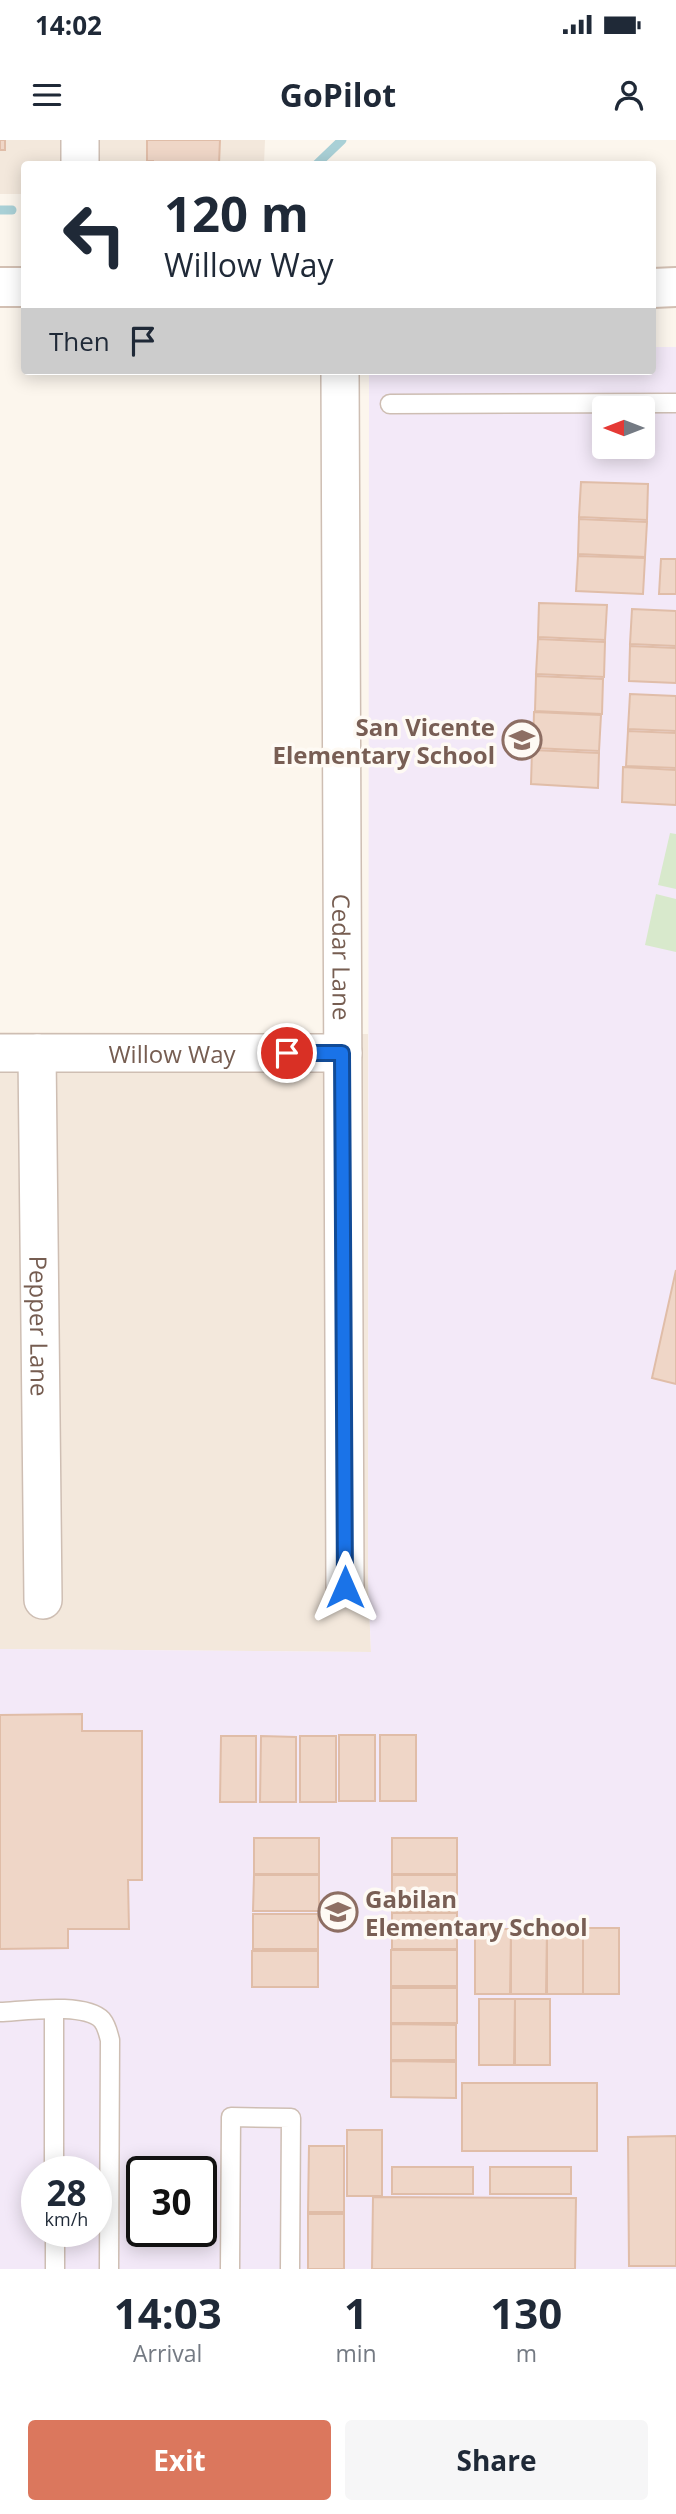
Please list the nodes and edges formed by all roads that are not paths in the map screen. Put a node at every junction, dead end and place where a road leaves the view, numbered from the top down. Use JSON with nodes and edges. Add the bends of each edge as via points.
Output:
{"nodes":[{"id":1,"x":80,"y":140,"type":"edge"},
{"id":2,"x":80,"y":161,"type":"edge"},
{"id":3,"x":0,"y":287,"type":"edge"},
{"id":4,"x":676,"y":287,"type":"edge"},
{"id":5,"x":21,"y":288,"type":"edge"},
{"id":6,"x":656,"y":288,"type":"edge"},
{"id":7,"x":340,"y":375,"type":"edge"},
{"id":8,"x":676,"y":403,"type":"edge"},
{"id":9,"x":390,"y":404,"type":"dead end"},
{"id":10,"x":0,"y":1053,"type":"edge"},
{"id":11,"x":37,"y":1053,"type":"junction"},
{"id":12,"x":342,"y":1053,"type":"junction"},
{"id":13,"x":345,"y":1587,"type":"dead end"},
{"id":14,"x":43,"y":1600,"type":"dead end"},
{"id":15,"x":54,"y":2010,"type":"junction"},
{"id":16,"x":0,"y":2012,"type":"edge"},
{"id":17,"x":54,"y":2156,"type":"edge"},
{"id":18,"x":55,"y":2247,"type":"edge"},
{"id":19,"x":55,"y":2269,"type":"edge"},
{"id":20,"x":109,"y":2269,"type":"edge"},
{"id":21,"x":230,"y":2269,"type":"edge"},
{"id":22,"x":290,"y":2269,"type":"edge"}],
"edges":[{"from":1,"to":2,"type":"street"},
{"from":3,"to":5,"type":"street"},
{"from":4,"to":6,"type":"street"},
{"from":7,"to":12,"type":"street","name":"Cedar Lane"},
{"from":8,"to":9,"type":"lane"},
{"from":10,"to":11,"type":"street","name":"Willow Way"},
{"from":11,"to":12,"type":"street","name":"Willow Way"},
{"from":11,"to":14,"type":"street","name":"Pepper Lane"},
{"from":12,"to":13,"type":"street","name":"Cedar Lane"},
{"from":15,"to":16,"type":"lane"},
{"from":15,"to":17,"type":"lane"},
{"from":15,"to":20,"type":"lane","via":[[90,2013],[100,2019],[110,2040]]},
{"from":18,"to":19,"type":"lane"},
{"from":21,"to":22,"type":"lane","via":[[231,2118],[291,2118]]}]}
